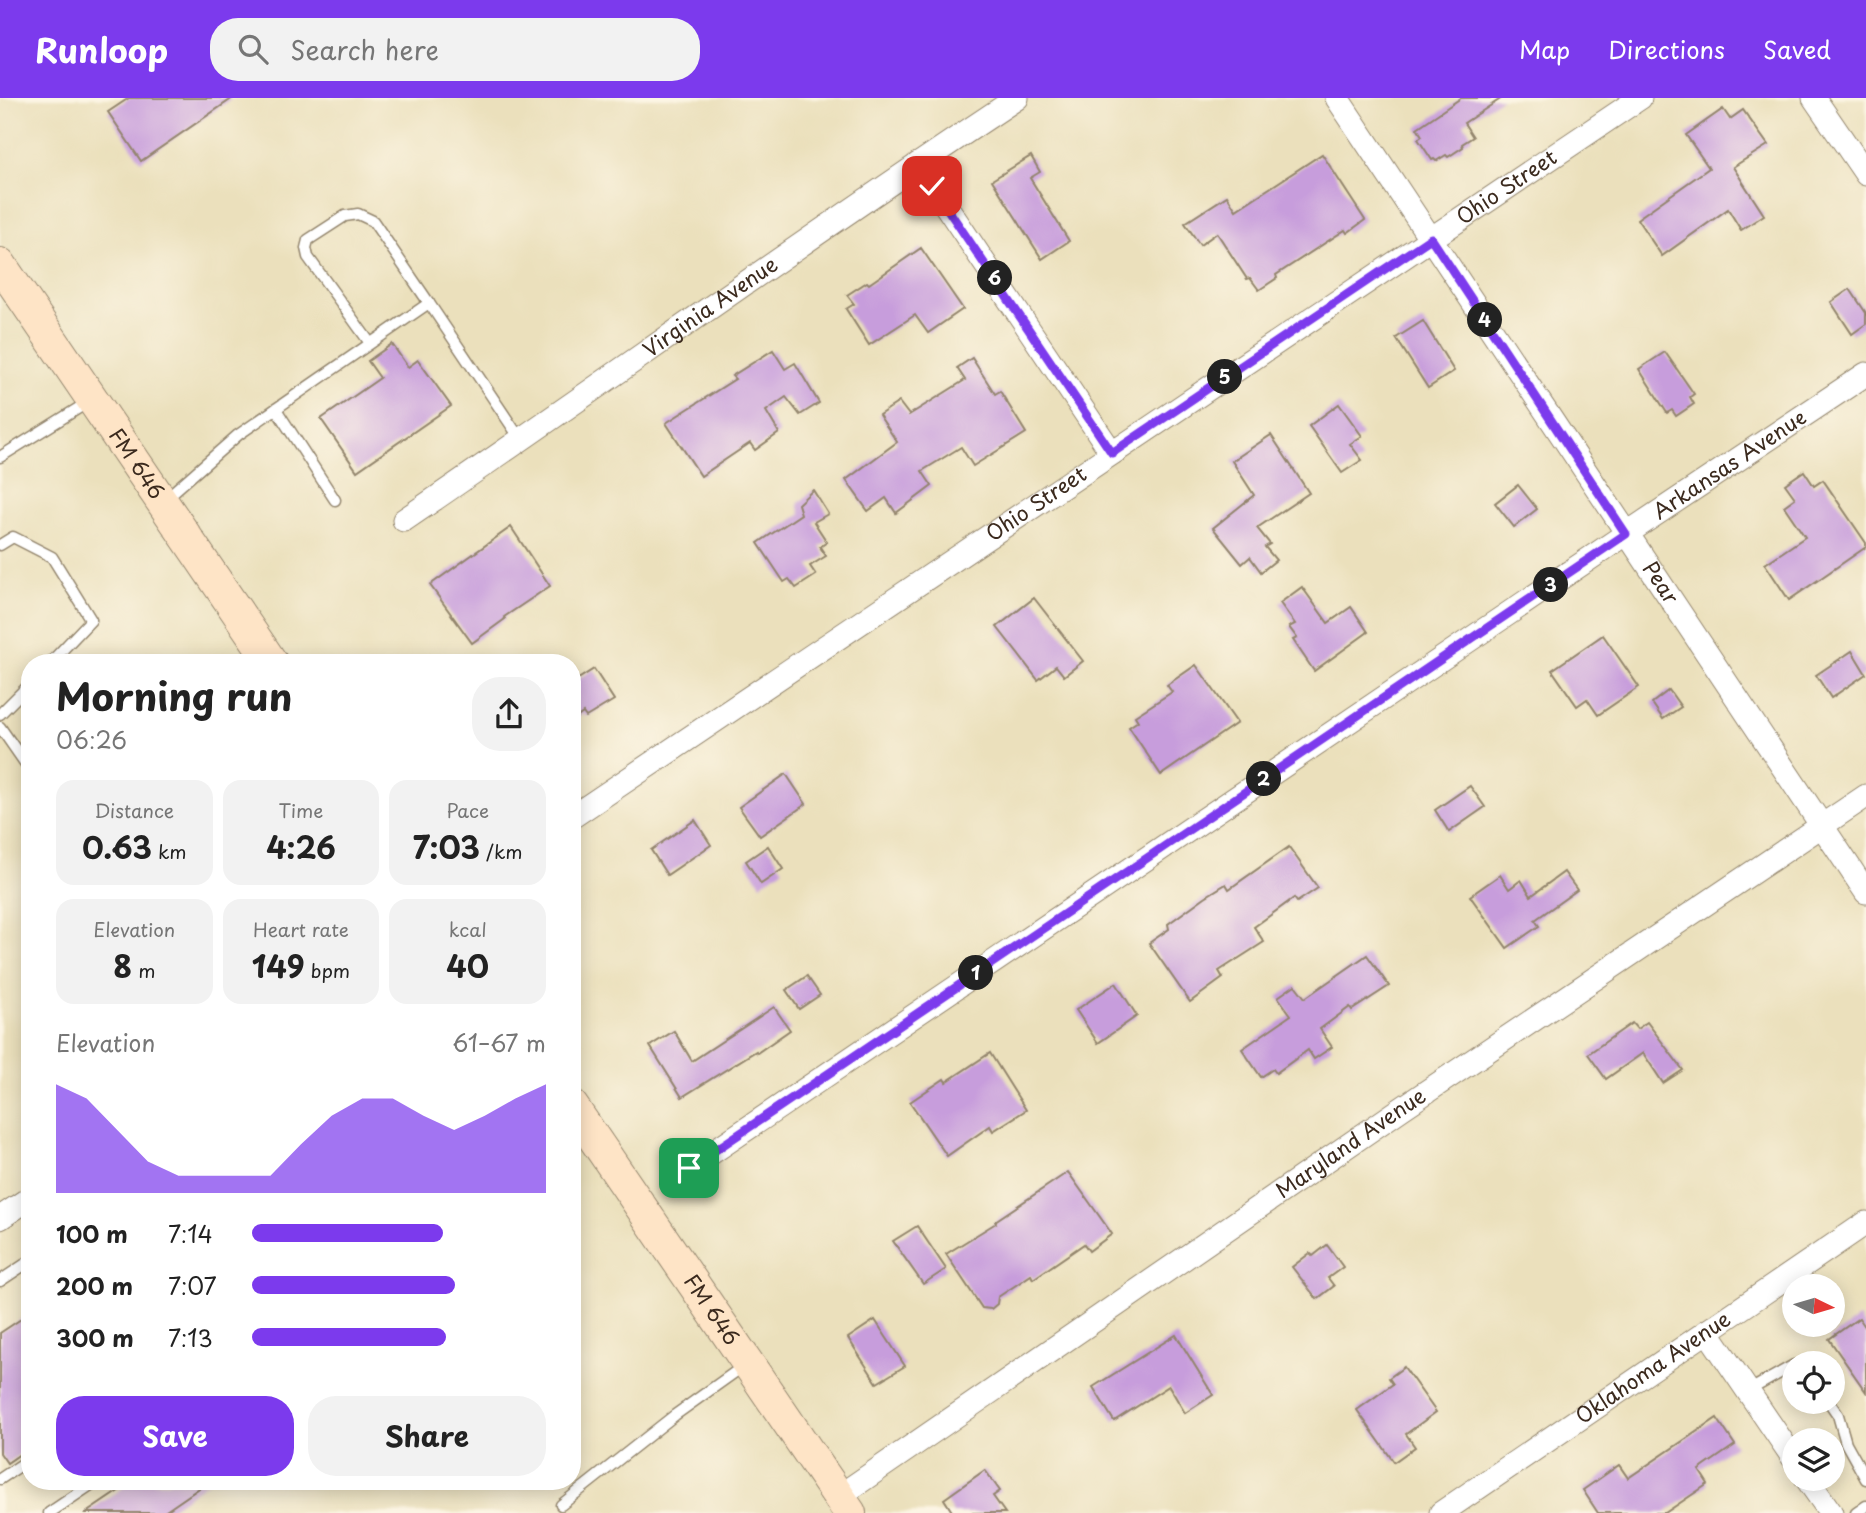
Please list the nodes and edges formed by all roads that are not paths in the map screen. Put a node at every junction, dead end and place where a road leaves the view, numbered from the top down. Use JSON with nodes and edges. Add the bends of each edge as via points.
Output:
{"nodes":[{"id":1,"x":1017,"y":98,"type":"edge"},
{"id":2,"x":1337,"y":98,"type":"edge"},
{"id":3,"x":1640,"y":98,"type":"edge"},
{"id":4,"x":1814,"y":98,"type":"edge"},
{"id":5,"x":918,"y":164,"type":"junction"},
{"id":6,"x":1866,"y":174,"type":"edge"},
{"id":7,"x":1431,"y":238,"type":"junction"},
{"id":8,"x":0,"y":264,"type":"edge"},
{"id":9,"x":429,"y":303,"type":"junction"},
{"id":10,"x":370,"y":343,"type":"junction"},
{"id":11,"x":1866,"y":374,"type":"edge"},
{"id":12,"x":93,"y":399,"type":"junction"},
{"id":13,"x":276,"y":409,"type":"junction"},
{"id":14,"x":521,"y":440,"type":"junction"},
{"id":15,"x":1112,"y":453,"type":"junction"},
{"id":16,"x":0,"y":457,"type":"edge"},
{"id":17,"x":335,"y":500,"type":"dead end"},
{"id":18,"x":162,"y":502,"type":"junction"},
{"id":19,"x":404,"y":520,"type":"dead end"},
{"id":20,"x":1626,"y":534,"type":"junction"},
{"id":21,"x":0,"y":545,"type":"edge"},
{"id":22,"x":59,"y":654,"type":"edge"},
{"id":23,"x":266,"y":654,"type":"edge"},
{"id":24,"x":21,"y":693,"type":"edge"},
{"id":25,"x":0,"y":714,"type":"edge"},
{"id":26,"x":0,"y":727,"type":"edge"},
{"id":27,"x":21,"y":757,"type":"edge"},
{"id":28,"x":1866,"y":796,"type":"edge"},
{"id":29,"x":581,"y":811,"type":"edge"},
{"id":30,"x":1821,"y":826,"type":"junction"},
{"id":31,"x":1866,"y":892,"type":"edge"},
{"id":32,"x":581,"y":1119,"type":"edge"},
{"id":33,"x":689,"y":1168,"type":"dead end"},
{"id":34,"x":21,"y":1204,"type":"edge"},
{"id":35,"x":0,"y":1218,"type":"edge"},
{"id":36,"x":1866,"y":1223,"type":"edge"},
{"id":37,"x":21,"y":1267,"type":"edge"},
{"id":38,"x":0,"y":1281,"type":"edge"},
{"id":39,"x":1707,"y":1331,"type":"junction"},
{"id":40,"x":747,"y":1364,"type":"junction"},
{"id":41,"x":1782,"y":1372,"type":"edge"},
{"id":42,"x":1748,"y":1391,"type":"junction"},
{"id":43,"x":1837,"y":1414,"type":"edge"},
{"id":44,"x":1782,"y":1441,"type":"edge"},
{"id":45,"x":21,"y":1465,"type":"edge"},
{"id":46,"x":0,"y":1479,"type":"edge"},
{"id":47,"x":1866,"y":1479,"type":"edge"},
{"id":48,"x":581,"y":1489,"type":"edge"},
{"id":49,"x":83,"y":1490,"type":"edge"},
{"id":50,"x":580,"y":1490,"type":"edge"},
{"id":51,"x":1815,"y":1491,"type":"edge"},
{"id":52,"x":561,"y":1505,"type":"dead end"},
{"id":53,"x":844,"y":1505,"type":"edge"},
{"id":54,"x":1866,"y":1506,"type":"edge"},
{"id":55,"x":49,"y":1513,"type":"edge"},
{"id":56,"x":1441,"y":1513,"type":"edge"},
{"id":57,"x":1830,"y":1513,"type":"edge"},
{"id":58,"x":1856,"y":1513,"type":"edge"}],
"edges":[{"from":1,"to":5,"type":"street","name":"Virginia Avenue"},
{"from":2,"to":7,"type":"street","name":"Pear"},
{"from":3,"to":7,"type":"street","name":"Ohio Street"},
{"from":4,"to":6,"type":"street"},
{"from":5,"to":14,"type":"street","name":"Virginia Avenue"},
{"from":5,"to":15,"type":"street"},
{"from":7,"to":15,"type":"street","name":"Ohio Street"},
{"from":7,"to":20,"type":"street","name":"Pear"},
{"from":8,"to":12,"type":"main road","name":"FM 646","number":"FM 646"},
{"from":9,"to":10,"type":"lane"},
{"from":9,"to":10,"type":"lane","via":[[373,221],[358,214],[345,216],[308,240],[308,257]]},
{"from":9,"to":14,"type":"lane"},
{"from":10,"to":13,"type":"lane"},
{"from":11,"to":20,"type":"street","name":"Arkansas Avenue"},
{"from":12,"to":16,"type":"lane"},
{"from":12,"to":18,"type":"main road","name":"FM 646","number":"FM 646"},
{"from":13,"to":17,"type":"lane"},
{"from":13,"to":18,"type":"lane","via":[[238,435]]},
{"from":14,"to":19,"type":"street","name":"Virginia Avenue"},
{"from":15,"to":29,"type":"street","name":"Ohio Street"},
{"from":18,"to":23,"type":"main road","name":"FM 646","number":"FM 646"},
{"from":20,"to":30,"type":"street","name":"Pear"},
{"from":20,"to":33,"type":"street","name":"Arkansas Avenue"},
{"from":21,"to":22,"type":"lane","via":[[13,537],[52,557],[91,620]]},
{"from":24,"to":25,"type":"lane"},
{"from":26,"to":27,"type":"lane"},
{"from":28,"to":30,"type":"street","name":"Maryland Avenue"},
{"from":30,"to":31,"type":"street","name":"Pear"},
{"from":30,"to":53,"type":"street","name":"Maryland Avenue","via":[[1401,1109]]},
{"from":32,"to":40,"type":"main road","name":"FM 646","number":"FM 646"},
{"from":34,"to":35,"type":"street"},
{"from":36,"to":39,"type":"street","name":"Oklahoma Avenue"},
{"from":37,"to":38,"type":"lane"},
{"from":39,"to":42,"type":"street"},
{"from":39,"to":56,"type":"street","name":"Oklahoma Avenue"},
{"from":40,"to":48,"type":"lane"},
{"from":40,"to":53,"type":"main road","name":"FM 646","number":"FM 646"},
{"from":41,"to":42,"type":"lane"},
{"from":42,"to":44,"type":"street"},
{"from":43,"to":47,"type":"lane","via":[[1846,1443]]},
{"from":45,"to":46,"type":"lane"},
{"from":49,"to":55,"type":"lane"},
{"from":50,"to":52,"type":"lane"},
{"from":51,"to":57,"type":"street"},
{"from":54,"to":58,"type":"lane"}]}
